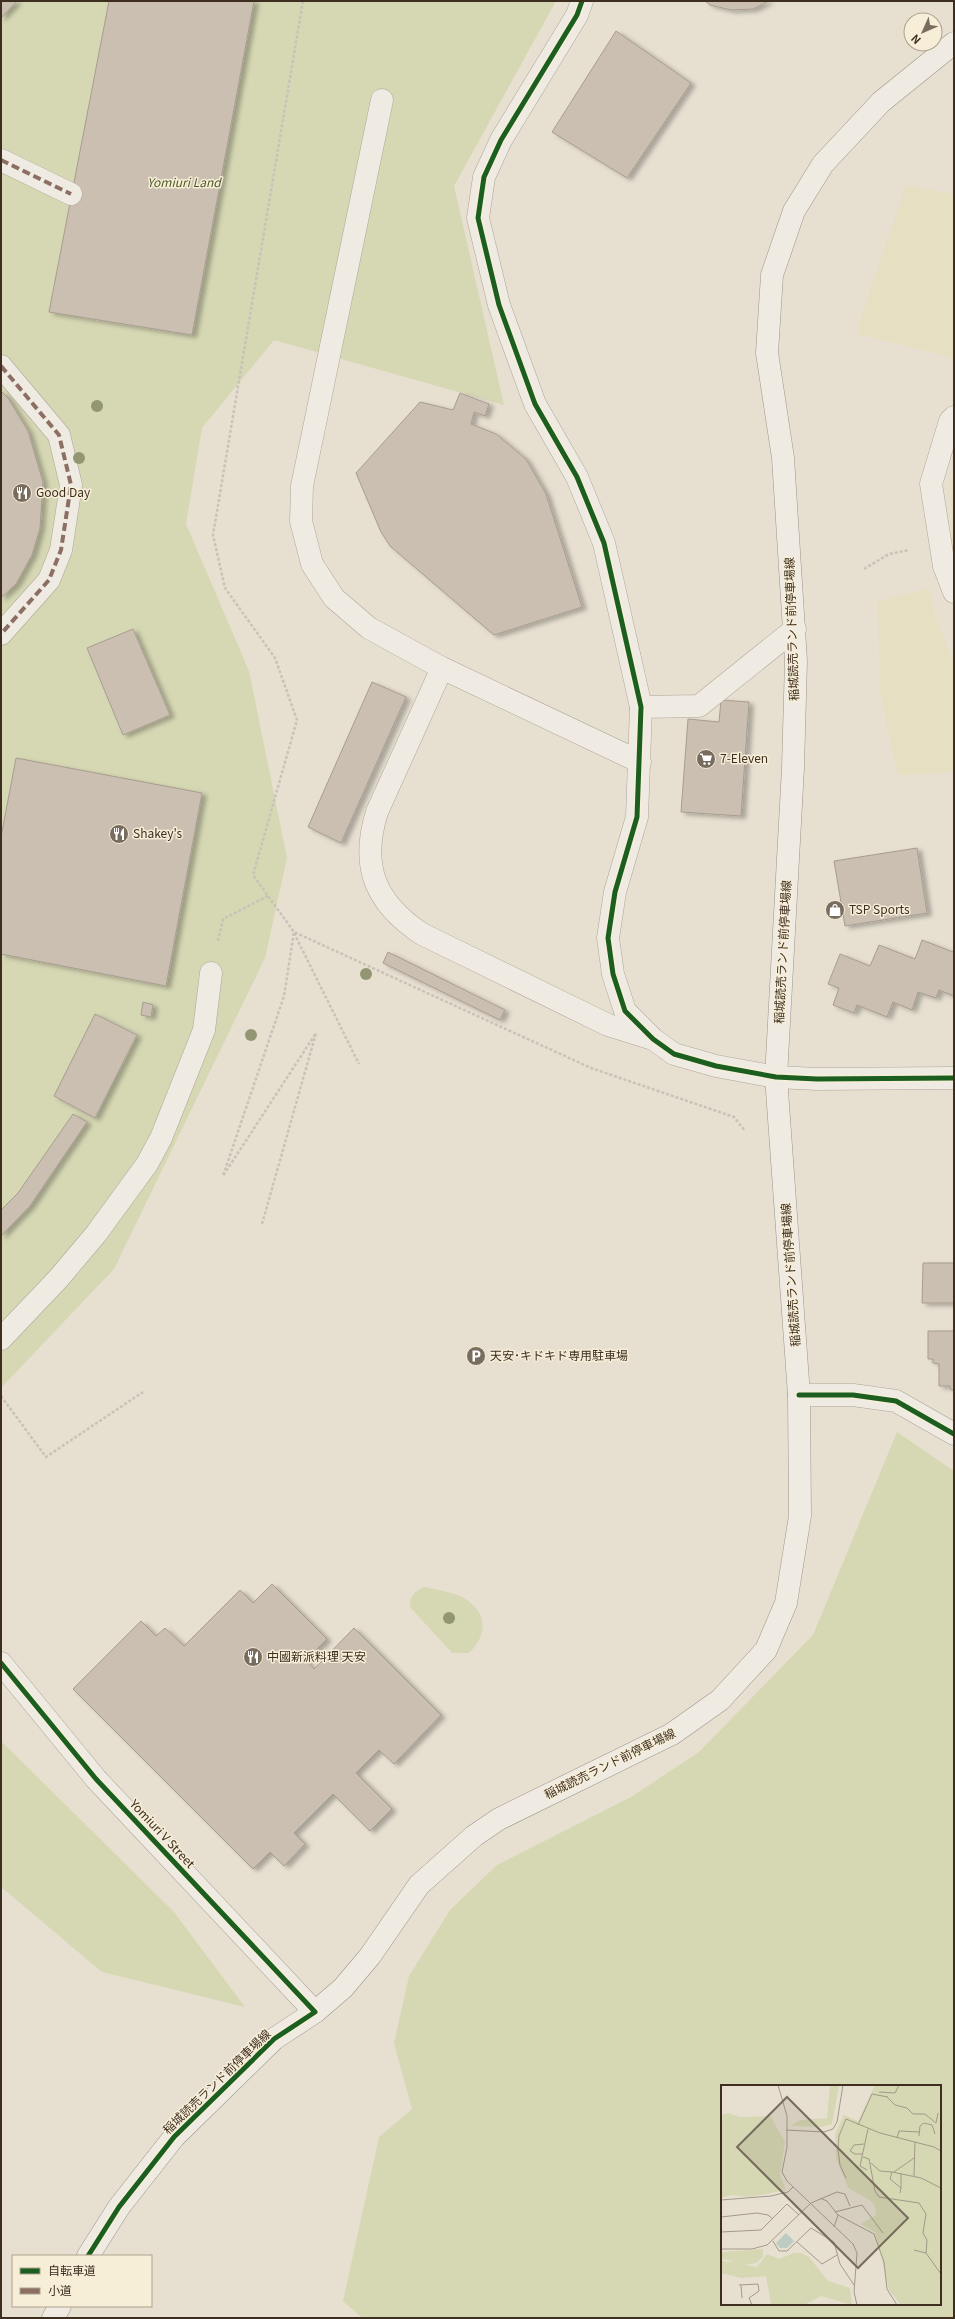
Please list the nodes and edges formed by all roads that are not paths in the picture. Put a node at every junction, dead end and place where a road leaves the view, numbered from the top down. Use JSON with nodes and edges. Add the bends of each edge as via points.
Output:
{"nodes":[{"id":1,"x":582,"y":1,"type":"edge"},
{"id":2,"x":954,"y":43,"type":"edge"},
{"id":3,"x":382,"y":100,"type":"dead end"},
{"id":4,"x":1,"y":160,"type":"edge"},
{"id":5,"x":71,"y":194,"type":"dead end"},
{"id":6,"x":1,"y":366,"type":"edge"},
{"id":7,"x":954,"y":417,"type":"edge"},
{"id":8,"x":954,"y":592,"type":"edge"},
{"id":9,"x":795,"y":629,"type":"junction"},
{"id":10,"x":1,"y":634,"type":"edge"},
{"id":11,"x":442,"y":668,"type":"junction"},
{"id":12,"x":641,"y":707,"type":"junction"},
{"id":13,"x":640,"y":762,"type":"junction"},
{"id":14,"x":211,"y":973,"type":"road end"},
{"id":15,"x":653,"y":1039,"type":"junction"},
{"id":16,"x":776,"y":1077,"type":"junction"},
{"id":17,"x":954,"y":1078,"type":"edge"},
{"id":18,"x":1,"y":1339,"type":"edge"},
{"id":19,"x":799,"y":1395,"type":"junction"},
{"id":20,"x":954,"y":1434,"type":"edge"},
{"id":21,"x":1,"y":1663,"type":"edge"},
{"id":22,"x":315,"y":2012,"type":"junction"},
{"id":23,"x":89,"y":2255,"type":"edge"},
{"id":24,"x":59,"y":2307,"type":"edge"},
{"id":25,"x":53,"y":2318,"type":"edge"}],
"edges":[{"from":1,"to":12,"type":"main road","via":[[484,177],[478,218],[499,306],[535,404],[577,477],[604,543]]},
{"from":2,"to":9,"type":"main road","name":"稲城読売ランド前停車場線","via":[[881,102],[823,164],[794,211],[772,274],[767,353],[783,458]]},
{"from":3,"to":11,"type":"main road","via":[[302,486],[301,521],[312,564],[334,598],[369,628]]},
{"from":4,"to":5,"type":"main road"},
{"from":6,"to":10,"type":"main road","via":[[59,435],[71,485],[61,550],[49,580]]},
{"from":7,"to":8,"type":"main road","via":[[950,421],[931,484],[944,566]]},
{"from":9,"to":12,"type":"main road","via":[[699,706]]},
{"from":9,"to":16,"type":"main road","name":"稲城読売ランド前停車場線","via":[[793,768]]},
{"from":11,"to":13,"type":"main road"},
{"from":11,"to":15,"type":"main road","via":[[376,812],[370,833],[371,866],[388,906],[402,921],[422,934],[608,1025]]},
{"from":12,"to":13,"type":"main road"},
{"from":13,"to":15,"type":"main road","via":[[637,817],[615,892],[608,938],[613,974],[625,1011]]},
{"from":14,"to":18,"type":"main road","via":[[204,1030],[161,1138],[147,1164],[96,1234],[58,1279]]},
{"from":15,"to":16,"type":"main road","via":[[674,1054],[716,1066]]},
{"from":16,"to":17,"type":"main road"},
{"from":16,"to":19,"type":"main road","name":"稲城読売ランド前停車場線"},
{"from":19,"to":20,"type":"main road","via":[[853,1395],[896,1401]]},
{"from":19,"to":22,"type":"main road","name":"稲城読売ランド前停車場線","via":[[800,1516],[786,1603],[766,1650],[720,1700],[672,1734],[515,1811],[474,1836],[419,1885],[370,1956],[343,1988]]},
{"from":21,"to":22,"type":"main road","name":"Yomiuri V Street","via":[[96,1779]]},
{"from":22,"to":23,"type":"main road","name":"稲城読売ランド前停車場線","via":[[274,2039],[174,2137],[120,2207]]},
{"from":24,"to":25,"type":"main road"}]}
